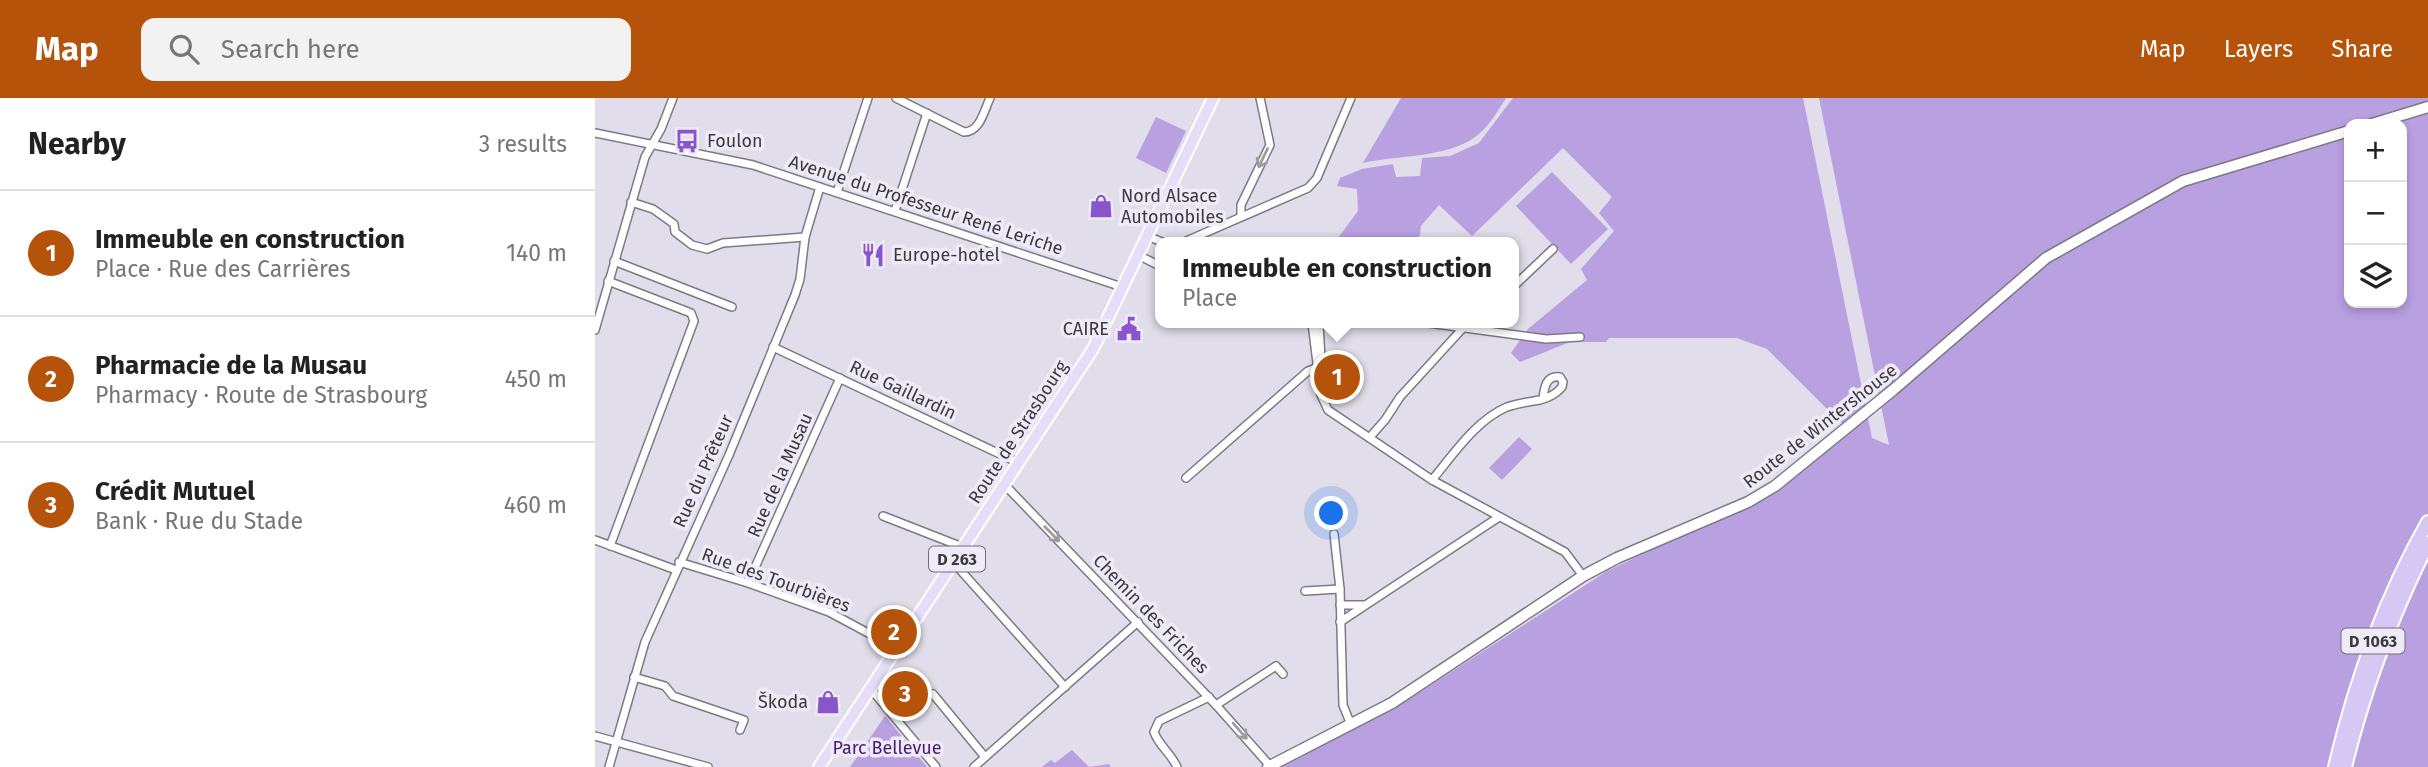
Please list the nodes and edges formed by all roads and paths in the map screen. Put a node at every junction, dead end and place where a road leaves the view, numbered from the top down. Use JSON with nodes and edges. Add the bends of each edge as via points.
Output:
{"nodes":[{"id":1,"x":673,"y":98,"type":"edge"},
{"id":2,"x":868,"y":98,"type":"edge"},
{"id":3,"x":896,"y":98,"type":"edge"},
{"id":4,"x":990,"y":98,"type":"edge"},
{"id":5,"x":1213,"y":98,"type":"edge"},
{"id":6,"x":1260,"y":98,"type":"edge"},
{"id":7,"x":1350,"y":98,"type":"edge"},
{"id":8,"x":2428,"y":107,"type":"edge"},
{"id":9,"x":927,"y":113,"type":"junction"},
{"id":10,"x":2388,"y":119,"type":"edge"},
{"id":11,"x":595,"y":133,"type":"edge"},
{"id":12,"x":2344,"y":133,"type":"edge"},
{"id":13,"x":652,"y":143,"type":"junction"},
{"id":14,"x":820,"y":187,"type":"junction"},
{"id":15,"x":837,"y":192,"type":"junction"},
{"id":16,"x":631,"y":202,"type":"junction"},
{"id":17,"x":895,"y":211,"type":"junction"},
{"id":18,"x":1241,"y":216,"type":"junction"},
{"id":19,"x":1147,"y":236,"type":"junction"},
{"id":20,"x":805,"y":237,"type":"junction"},
{"id":21,"x":1195,"y":237,"type":"edge"},
{"id":22,"x":1155,"y":239,"type":"edge"},
{"id":23,"x":1553,"y":249,"type":"dead end"},
{"id":24,"x":1138,"y":255,"type":"junction"},
{"id":25,"x":614,"y":261,"type":"junction"},
{"id":26,"x":1155,"y":262,"type":"edge"},
{"id":27,"x":608,"y":281,"type":"junction"},
{"id":28,"x":1519,"y":281,"type":"edge"},
{"id":29,"x":1122,"y":287,"type":"junction"},
{"id":30,"x":732,"y":307,"type":"dead end"},
{"id":31,"x":1313,"y":328,"type":"edge"},
{"id":32,"x":1319,"y":328,"type":"edge"},
{"id":33,"x":1462,"y":328,"type":"edge"},
{"id":34,"x":1485,"y":328,"type":"edge"},
{"id":35,"x":595,"y":330,"type":"edge"},
{"id":36,"x":1580,"y":337,"type":"dead end"},
{"id":37,"x":773,"y":347,"type":"junction"},
{"id":38,"x":1319,"y":370,"type":"junction"},
{"id":39,"x":840,"y":378,"type":"junction"},
{"id":40,"x":1543,"y":399,"type":"dead end"},
{"id":41,"x":1370,"y":437,"type":"junction"},
{"id":42,"x":1019,"y":463,"type":"junction"},
{"id":43,"x":1185,"y":478,"type":"dead end"},
{"id":44,"x":1432,"y":480,"type":"junction"},
{"id":45,"x":1005,"y":485,"type":"junction"},
{"id":46,"x":883,"y":516,"type":"dead end"},
{"id":47,"x":1499,"y":517,"type":"junction"},
{"id":48,"x":2428,"y":522,"type":"edge"},
{"id":49,"x":1334,"y":534,"type":"dead end"},
{"id":50,"x":595,"y":540,"type":"edge"},
{"id":51,"x":2428,"y":544,"type":"edge"},
{"id":52,"x":610,"y":545,"type":"junction"},
{"id":53,"x":965,"y":548,"type":"junction"},
{"id":54,"x":954,"y":563,"type":"junction"},
{"id":55,"x":677,"y":566,"type":"junction"},
{"id":56,"x":1583,"y":576,"type":"junction"},
{"id":57,"x":748,"y":583,"type":"junction"},
{"id":58,"x":1340,"y":589,"type":"junction"},
{"id":59,"x":1305,"y":591,"type":"dead end"},
{"id":60,"x":1340,"y":605,"type":"junction"},
{"id":61,"x":1365,"y":605,"type":"junction"},
{"id":62,"x":1138,"y":622,"type":"junction"},
{"id":63,"x":1340,"y":622,"type":"junction"},
{"id":64,"x":898,"y":649,"type":"junction"},
{"id":65,"x":1283,"y":674,"type":"dead end"},
{"id":66,"x":634,"y":677,"type":"junction"},
{"id":67,"x":1065,"y":687,"type":"junction"},
{"id":68,"x":871,"y":689,"type":"junction"},
{"id":69,"x":933,"y":694,"type":"dead end"},
{"id":70,"x":1209,"y":697,"type":"junction"},
{"id":71,"x":1216,"y":705,"type":"junction"},
{"id":72,"x":1351,"y":725,"type":"junction"},
{"id":73,"x":740,"y":730,"type":"dead end"},
{"id":74,"x":595,"y":736,"type":"edge"},
{"id":75,"x":616,"y":741,"type":"junction"},
{"id":76,"x":985,"y":757,"type":"junction"},
{"id":77,"x":609,"y":767,"type":"edge"},
{"id":78,"x":708,"y":767,"type":"edge"},
{"id":79,"x":820,"y":767,"type":"edge"},
{"id":80,"x":936,"y":767,"type":"edge"},
{"id":81,"x":974,"y":767,"type":"edge"},
{"id":82,"x":1177,"y":767,"type":"edge"},
{"id":83,"x":1270,"y":767,"type":"edge"},
{"id":84,"x":2335,"y":767,"type":"edge"},
{"id":85,"x":2345,"y":767,"type":"edge"}],
"edges":[{"from":1,"to":13,"type":"street"},
{"from":2,"to":15,"type":"street"},
{"from":3,"to":9,"type":"street"},
{"from":4,"to":9,"type":"street","via":[[971,132]]},
{"from":5,"to":19,"type":"main road","name":"Route de Strasbourg","number":"D 263"},
{"from":6,"to":18,"type":"street","one_way":true,"via":[[1270,145],[1241,205]]},
{"from":7,"to":18,"type":"street","via":[[1317,177],[1308,188]]},
{"from":8,"to":10,"type":"street"},
{"from":9,"to":17,"type":"street"},
{"from":11,"to":13,"type":"street","name":"Avenue du Professeur René Leriche"},
{"from":12,"to":56,"type":"street","name":"Route de Wintershouse","via":[[2183,181],[2046,258],[1775,486]]},
{"from":13,"to":14,"type":"street","name":"Avenue du Professeur René Leriche","via":[[740,162]]},
{"from":13,"to":16,"type":"street"},
{"from":14,"to":15,"type":"street","name":"Avenue du Professeur René Leriche"},
{"from":14,"to":20,"type":"street","name":"Rue du Prêteur"},
{"from":15,"to":17,"type":"street","name":"Avenue du Professeur René Leriche"},
{"from":16,"to":20,"type":"street","via":[[653,209],[692,245],[707,249],[723,243]]},
{"from":16,"to":25,"type":"street"},
{"from":17,"to":29,"type":"street","name":"Avenue du Professeur René Leriche"},
{"from":18,"to":21,"type":"street"},
{"from":19,"to":22,"type":"street"},
{"from":19,"to":24,"type":"main road","name":"Route de Strasbourg","number":"D 263"},
{"from":20,"to":37,"type":"street","name":"Rue du Prêteur","via":[[800,279]]},
{"from":23,"to":28,"type":"street"},
{"from":24,"to":26,"type":"street"},
{"from":24,"to":29,"type":"main road","name":"Route de Strasbourg","number":"D 263"},
{"from":25,"to":27,"type":"street"},
{"from":25,"to":30,"type":"street"},
{"from":27,"to":35,"type":"street"},
{"from":27,"to":52,"type":"street","via":[[691,313],[694,321]]},
{"from":29,"to":42,"type":"main road","name":"Route de Strasbourg","number":"D 263","via":[[1093,349]]},
{"from":31,"to":38,"type":"street"},
{"from":32,"to":38,"type":"street"},
{"from":33,"to":41,"type":"street"},
{"from":34,"to":36,"type":"street","via":[[1546,339]]},
{"from":37,"to":39,"type":"street","name":"Rue Gaillardin"},
{"from":37,"to":55,"type":"street","name":"Rue du Prêteur"},
{"from":38,"to":41,"type":"street","via":[[1322,400],[1328,411]]},
{"from":38,"to":43,"type":"street","via":[[1294,383]]},
{"from":39,"to":42,"type":"street","name":"Rue Gaillardin"},
{"from":39,"to":57,"type":"street","name":"Rue de la Musau"},
{"from":40,"to":44,"type":"street","via":[[1498,412]]},
{"from":41,"to":44,"type":"street"},
{"from":42,"to":45,"type":"main road","name":"Route de Strasbourg","number":"D 263"},
{"from":44,"to":47,"type":"street"},
{"from":45,"to":53,"type":"main road","name":"Route de Strasbourg","number":"D 263"},
{"from":45,"to":62,"type":"street","name":"Chemin des Friches","one_way":true},
{"from":46,"to":53,"type":"street"},
{"from":47,"to":56,"type":"street","via":[[1565,552]]},
{"from":47,"to":61,"type":"street"},
{"from":48,"to":84,"type":"highway","number":"D 1063","via":[[2368,656]]},
{"from":49,"to":58,"type":"street"},
{"from":50,"to":52,"type":"street","name":"Rue des Tourbières"},
{"from":51,"to":85,"type":"highway","number":"D 1063","via":[[2377,659]]},
{"from":52,"to":55,"type":"street","name":"Rue des Tourbières"},
{"from":53,"to":54,"type":"main road","name":"Route de Strasbourg","number":"D 263"},
{"from":54,"to":64,"type":"main road","name":"Route de Strasbourg","number":"D 263"},
{"from":54,"to":67,"type":"street"},
{"from":55,"to":57,"type":"street","name":"Rue des Tourbières"},
{"from":55,"to":66,"type":"street","name":"Rue du Prêteur"},
{"from":56,"to":72,"type":"street","name":"Route de Wintershouse","via":[[1392,703]]},
{"from":57,"to":64,"type":"street","name":"Rue des Tourbières","via":[[829,612]]},
{"from":58,"to":59,"type":"street"},
{"from":58,"to":60,"type":"street"},
{"from":60,"to":61,"type":"street"},
{"from":60,"to":63,"type":"street"},
{"from":61,"to":63,"type":"street"},
{"from":62,"to":67,"type":"street"},
{"from":62,"to":70,"type":"street","name":"Chemin des Friches"},
{"from":63,"to":72,"type":"street","via":[[1343,705]]},
{"from":64,"to":68,"type":"main road","name":"Route de Strasbourg","number":"D 263"},
{"from":65,"to":71,"type":"street","via":[[1276,666]]},
{"from":66,"to":73,"type":"street","via":[[744,720]]},
{"from":66,"to":75,"type":"street","name":"Rue du Prêteur"},
{"from":67,"to":76,"type":"street"},
{"from":68,"to":79,"type":"main road","name":"Route de Strasbourg","number":"D 263"},
{"from":68,"to":80,"type":"street"},
{"from":69,"to":76,"type":"street"},
{"from":70,"to":71,"type":"street","name":"Chemin des Friches"},
{"from":70,"to":82,"type":"street","via":[[1159,721],[1156,738]]},
{"from":71,"to":83,"type":"street","name":"Chemin des Friches","one_way":true},
{"from":72,"to":83,"type":"street","name":"Route de Wintershouse"},
{"from":74,"to":75,"type":"street"},
{"from":75,"to":77,"type":"street","name":"Rue du Prêteur"},
{"from":75,"to":78,"type":"street"},
{"from":76,"to":81,"type":"street"}]}
